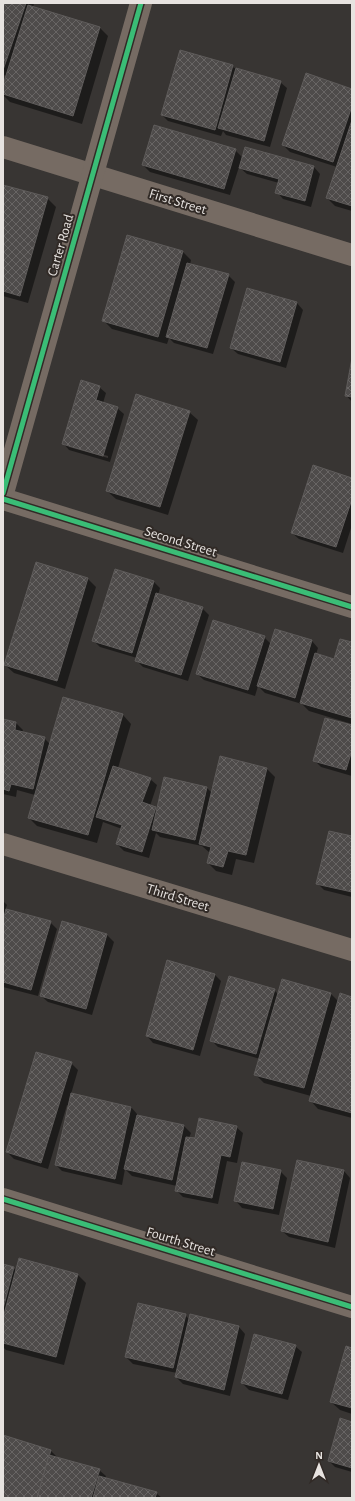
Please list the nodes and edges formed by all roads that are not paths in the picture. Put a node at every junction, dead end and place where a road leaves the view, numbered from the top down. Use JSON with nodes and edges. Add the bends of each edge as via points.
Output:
{"nodes":[{"id":1,"x":141,"y":3,"type":"edge"},
{"id":2,"x":3,"y":147,"type":"edge"},
{"id":3,"x":92,"y":174,"type":"junction"},
{"id":4,"x":352,"y":255,"type":"edge"},
{"id":5,"x":3,"y":493,"type":"edge"},
{"id":6,"x":3,"y":499,"type":"edge"},
{"id":7,"x":352,"y":607,"type":"edge"},
{"id":8,"x":3,"y":844,"type":"edge"},
{"id":9,"x":352,"y":950,"type":"edge"},
{"id":10,"x":3,"y":1199,"type":"edge"},
{"id":11,"x":352,"y":1307,"type":"edge"}],
"edges":[{"from":1,"to":3,"type":"street","name":"Carter Road"},
{"from":2,"to":3,"type":"street","name":"First Street"},
{"from":3,"to":4,"type":"street","name":"First Street"},
{"from":3,"to":5,"type":"street","name":"Carter Road"},
{"from":6,"to":7,"type":"street","name":"Second Street"},
{"from":8,"to":9,"type":"street","name":"Third Street"},
{"from":10,"to":11,"type":"street","name":"Fourth Street"}]}
